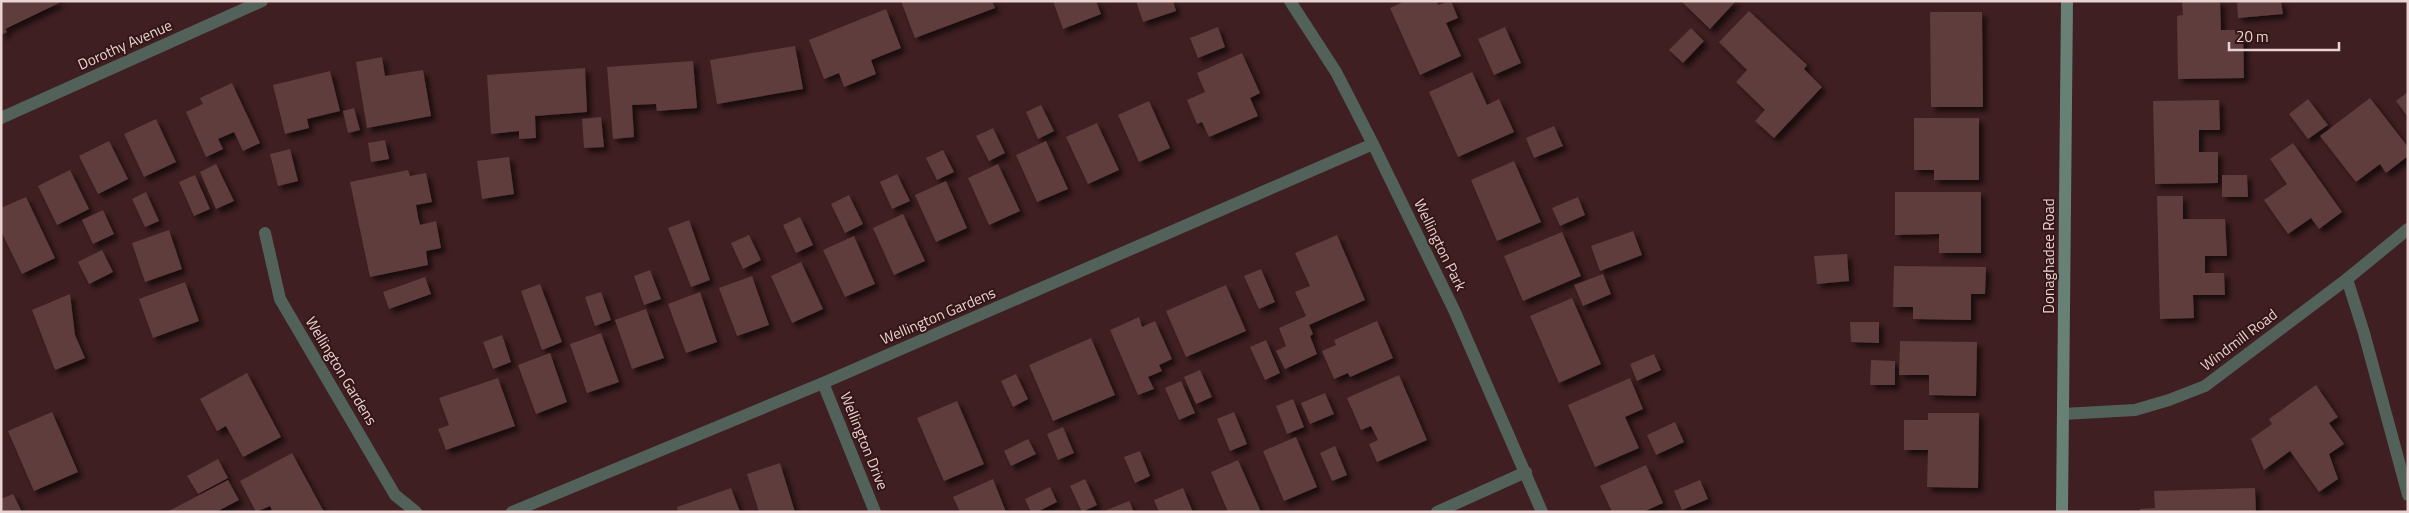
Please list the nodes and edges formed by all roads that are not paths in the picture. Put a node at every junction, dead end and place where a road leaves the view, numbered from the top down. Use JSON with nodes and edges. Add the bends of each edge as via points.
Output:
{"nodes":[{"id":1,"x":262,"y":1,"type":"edge"},
{"id":2,"x":1290,"y":1,"type":"edge"},
{"id":3,"x":2067,"y":1,"type":"edge"},
{"id":4,"x":1,"y":118,"type":"edge"},
{"id":5,"x":1373,"y":144,"type":"junction"},
{"id":6,"x":2408,"y":229,"type":"edge"},
{"id":7,"x":265,"y":233,"type":"dead end"},
{"id":8,"x":2347,"y":279,"type":"junction"},
{"id":9,"x":823,"y":383,"type":"junction"},
{"id":10,"x":2063,"y":414,"type":"junction"},
{"id":11,"x":1526,"y":472,"type":"junction"},
{"id":12,"x":2408,"y":495,"type":"edge"},
{"id":13,"x":416,"y":512,"type":"edge"},
{"id":14,"x":512,"y":512,"type":"edge"},
{"id":15,"x":875,"y":512,"type":"edge"},
{"id":16,"x":1437,"y":512,"type":"edge"},
{"id":17,"x":1542,"y":512,"type":"edge"},
{"id":18,"x":2062,"y":512,"type":"edge"}],
"edges":[{"from":1,"to":4,"type":"street","name":"Dorothy Avenue"},
{"from":2,"to":5,"type":"street","name":"Wellington Park","via":[[1336,72]]},
{"from":3,"to":10,"type":"main road","name":"Donaghadee Road"},
{"from":5,"to":9,"type":"street","name":"Wellington Gardens"},
{"from":5,"to":11,"type":"street","name":"Wellington Park","via":[[1455,312]]},
{"from":6,"to":8,"type":"street","name":"Windmill Road"},
{"from":7,"to":13,"type":"street","name":"Wellington Gardens","via":[[280,299],[395,495]]},
{"from":8,"to":10,"type":"street","name":"Windmill Road","via":[[2205,386],[2135,410]]},
{"from":8,"to":12,"type":"street"},
{"from":9,"to":14,"type":"street","name":"Wellington Gardens"},
{"from":9,"to":15,"type":"street","name":"Wellington Drive"},
{"from":10,"to":18,"type":"main road","name":"Donaghadee Road"},
{"from":11,"to":16,"type":"street"},
{"from":11,"to":17,"type":"street","name":"Wellington Park"}]}
